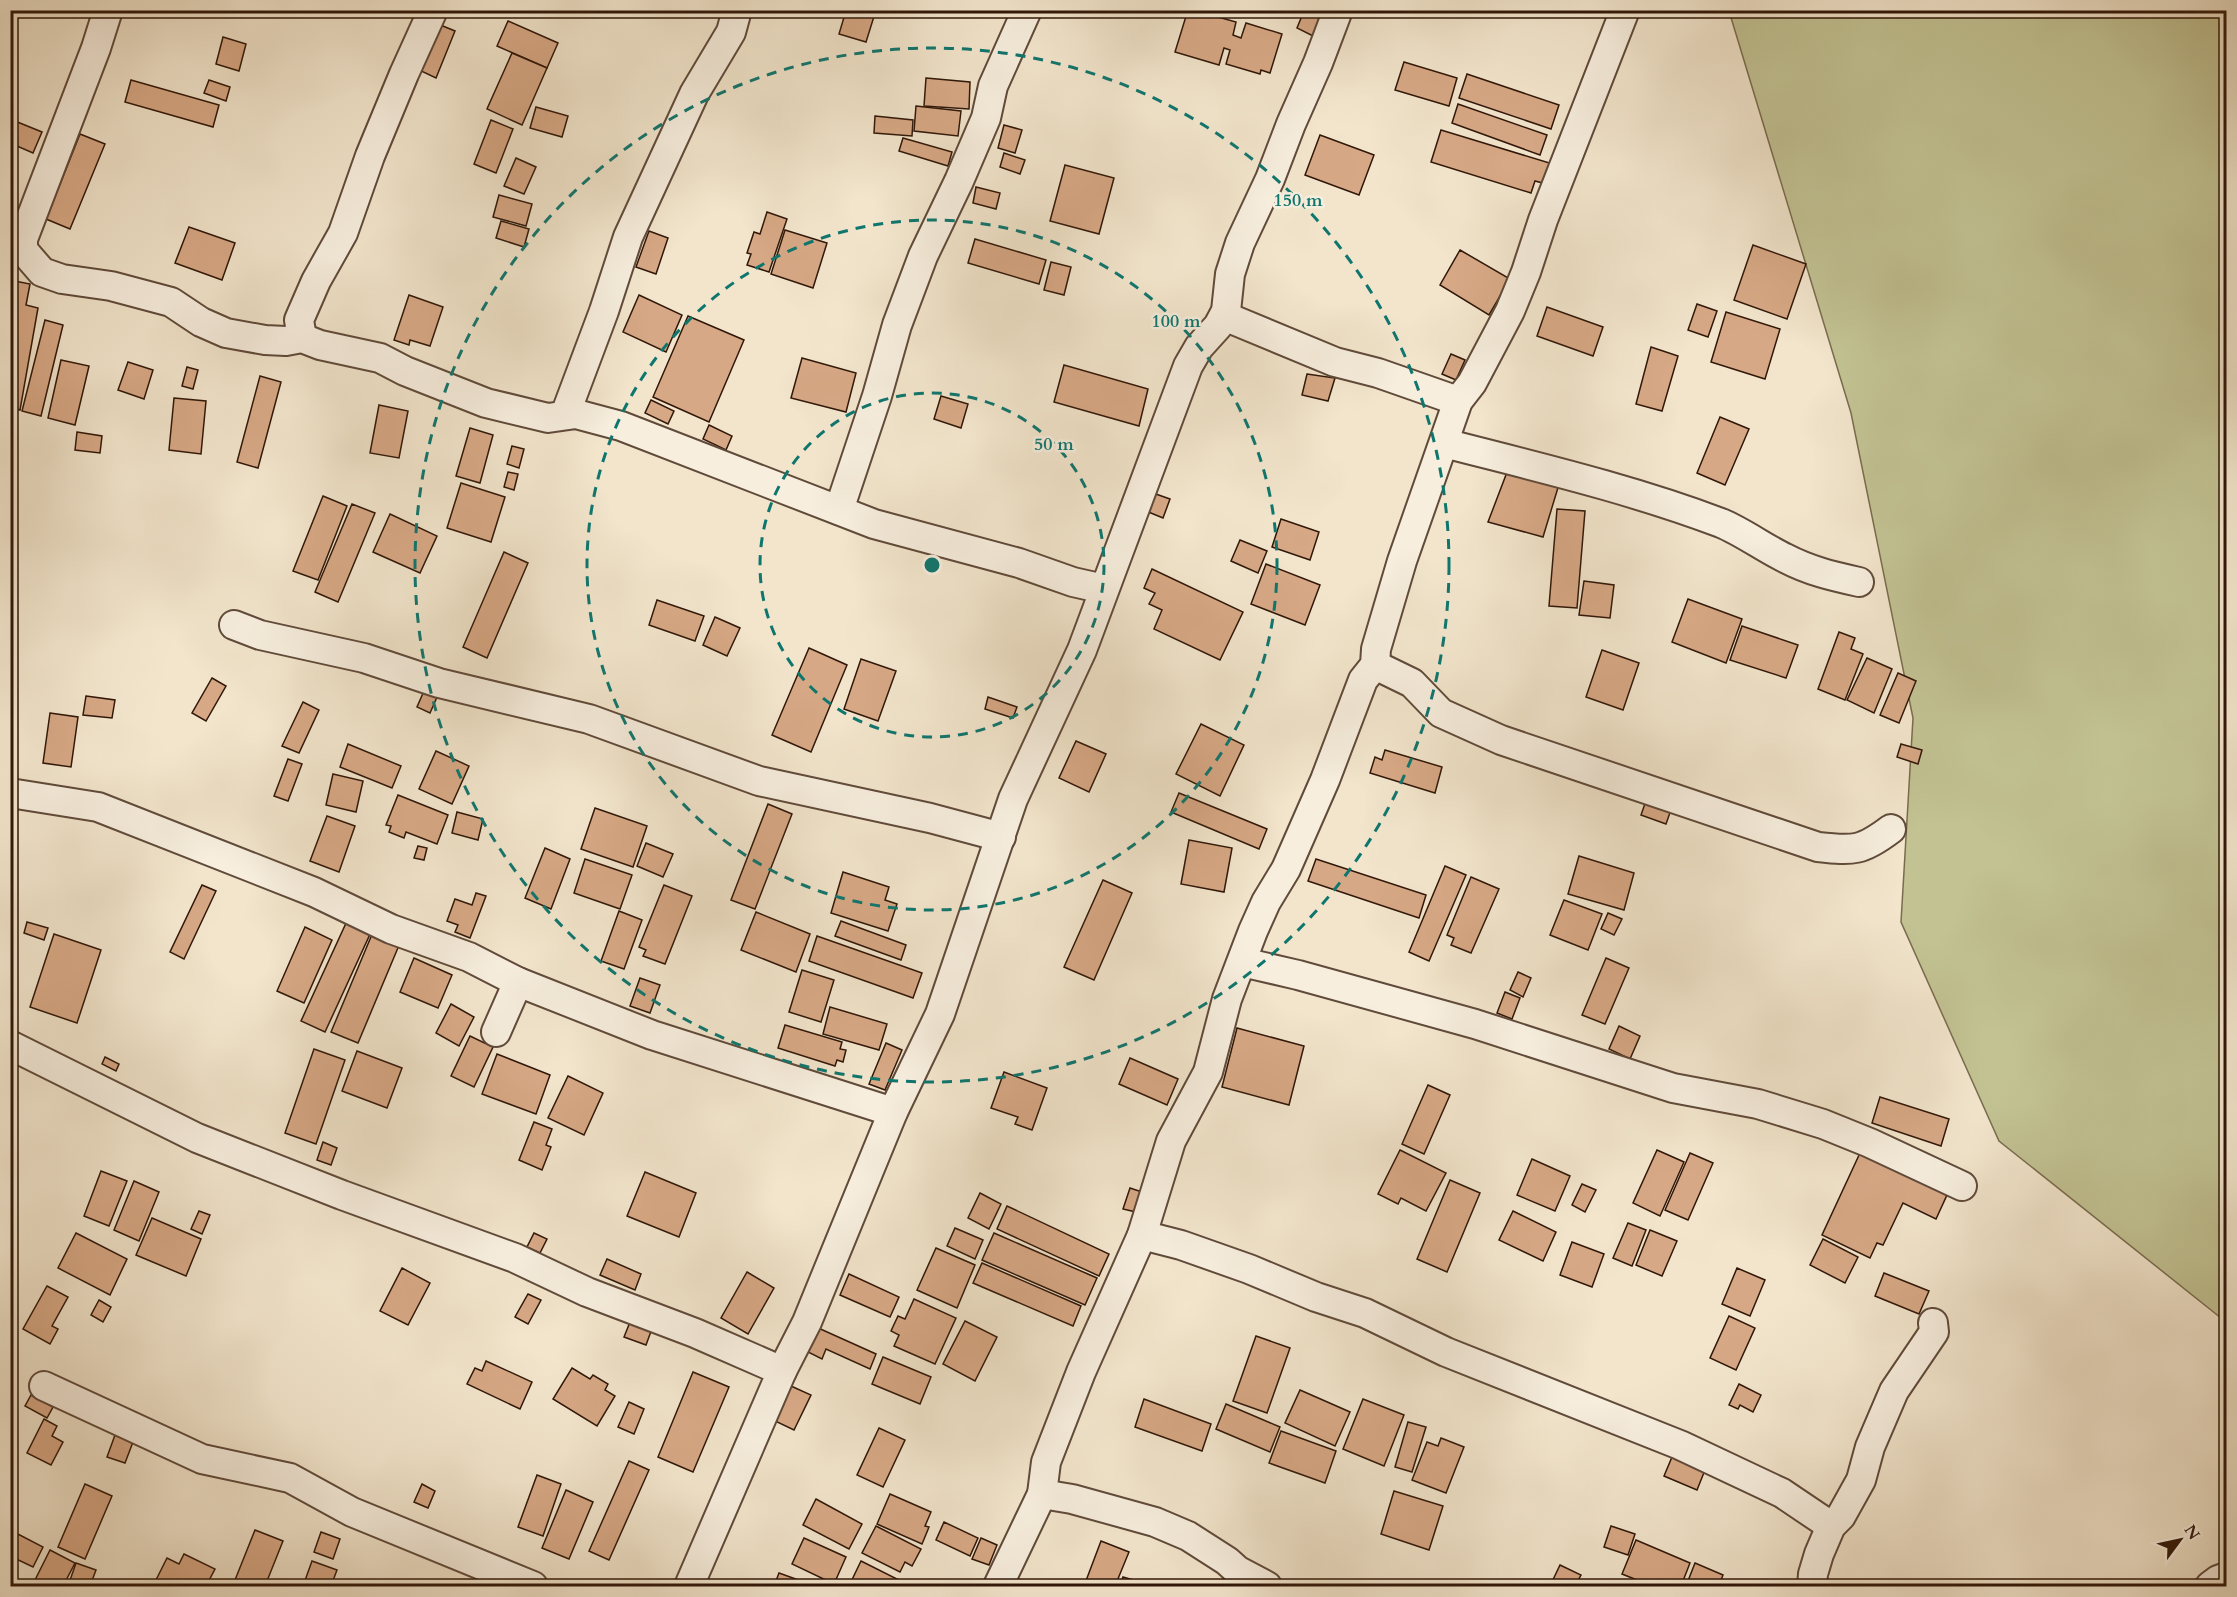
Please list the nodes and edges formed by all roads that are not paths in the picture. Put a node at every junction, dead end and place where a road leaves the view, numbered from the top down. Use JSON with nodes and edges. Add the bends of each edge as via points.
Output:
{"nodes":[{"id":1,"x":108,"y":10,"type":"edge"},
{"id":2,"x":433,"y":10,"type":"edge"},
{"id":3,"x":737,"y":10,"type":"edge"},
{"id":4,"x":1027,"y":10,"type":"edge"},
{"id":5,"x":1625,"y":10,"type":"edge"},
{"id":6,"x":1332,"y":12,"type":"edge"},
{"id":7,"x":1224,"y":316,"type":"junction"},
{"id":8,"x":302,"y":338,"type":"junction"},
{"id":9,"x":1458,"y":401,"type":"junction"},
{"id":10,"x":565,"y":416,"type":"junction"},
{"id":11,"x":1444,"y":443,"type":"junction"},
{"id":12,"x":839,"y":510,"type":"junction"},
{"id":13,"x":1859,"y":582,"type":"dead end"},
{"id":14,"x":1104,"y":589,"type":"junction"},
{"id":15,"x":234,"y":625,"type":"dead end"},
{"id":16,"x":1375,"y":665,"type":"junction"},
{"id":17,"x":10,"y":793,"type":"edge"},
{"id":18,"x":1891,"y":829,"type":"dead end"},
{"id":19,"x":1001,"y":837,"type":"junction"},
{"id":20,"x":1242,"y":962,"type":"junction"},
{"id":21,"x":518,"y":982,"type":"junction"},
{"id":22,"x":496,"y":1032,"type":"dead end"},
{"id":23,"x":10,"y":1045,"type":"edge"},
{"id":24,"x":893,"y":1112,"type":"junction"},
{"id":25,"x":1962,"y":1186,"type":"dead end"},
{"id":26,"x":1143,"y":1235,"type":"junction"},
{"id":27,"x":1932,"y":1323,"type":"dead end"},
{"id":28,"x":782,"y":1371,"type":"junction"},
{"id":29,"x":44,"y":1386,"type":"dead end"},
{"id":30,"x":1042,"y":1494,"type":"junction"},
{"id":31,"x":1831,"y":1526,"type":"junction"},
{"id":32,"x":2226,"y":1577,"type":"edge"},
{"id":33,"x":533,"y":1587,"type":"edge"},
{"id":34,"x":689,"y":1587,"type":"edge"},
{"id":35,"x":998,"y":1587,"type":"edge"},
{"id":36,"x":1267,"y":1587,"type":"edge"},
{"id":37,"x":1812,"y":1587,"type":"edge"},
{"id":38,"x":2210,"y":1587,"type":"edge"}],
"edges":[{"from":1,"to":8,"type":"street","via":[[28,223],[23,250],[42,272],[171,302],[226,333],[265,340]]},
{"from":2,"to":8,"type":"street","via":[[370,156],[343,233],[299,320]]},
{"from":3,"to":10,"type":"street","via":[[732,32],[694,94],[628,237]]},
{"from":4,"to":12,"type":"street","via":[[993,86],[987,118],[923,256],[897,325]]},
{"from":5,"to":9,"type":"street","via":[[1510,311]]},
{"from":6,"to":7,"type":"street","via":[[1318,63],[1240,243],[1230,274]]},
{"from":7,"to":9,"type":"street","via":[[1335,362],[1378,372]]},
{"from":7,"to":14,"type":"street","via":[[1188,366]]},
{"from":8,"to":10,"type":"street","via":[[380,358],[486,403],[548,418]]},
{"from":9,"to":11,"type":"street"},
{"from":10,"to":12,"type":"street","via":[[576,414],[621,426]]},
{"from":11,"to":13,"type":"street","via":[[1557,472],[1724,524],[1819,573]]},
{"from":11,"to":16,"type":"street","via":[[1402,561],[1376,649]]},
{"from":12,"to":14,"type":"street","via":[[874,524]]},
{"from":14,"to":19,"type":"street","via":[[1082,650],[1013,799]]},
{"from":15,"to":19,"type":"street","via":[[260,635],[364,658],[439,682],[589,719],[759,781]]},
{"from":16,"to":18,"type":"street","via":[[1412,683],[1441,713],[1502,740],[1818,847],[1847,850],[1872,843]]},
{"from":16,"to":20,"type":"street","via":[[1363,680],[1325,780],[1286,869],[1266,902]]},
{"from":17,"to":21,"type":"street","via":[[98,807],[314,892],[391,929],[470,957]]},
{"from":19,"to":24,"type":"street","via":[[940,1014]]},
{"from":20,"to":25,"type":"street","via":[[1475,1024],[1673,1088],[1758,1104],[1823,1124]]},
{"from":20,"to":26,"type":"street","via":[[1227,999],[1208,1072],[1172,1141]]},
{"from":21,"to":22,"type":"street"},
{"from":21,"to":24,"type":"street","via":[[652,1035]]},
{"from":23,"to":28,"type":"street","via":[[197,1138],[515,1258],[587,1292]]},
{"from":24,"to":28,"type":"street","via":[[807,1322]]},
{"from":26,"to":30,"type":"street","via":[[1081,1372],[1046,1462]]},
{"from":26,"to":31,"type":"street","via":[[1181,1245],[1365,1313],[1446,1352],[1680,1445],[1782,1493]]},
{"from":27,"to":31,"type":"street","via":[[1934,1332],[1894,1391],[1870,1447],[1861,1480]]},
{"from":28,"to":34,"type":"street"},
{"from":29,"to":33,"type":"street","via":[[202,1459],[290,1478],[352,1512]]},
{"from":30,"to":35,"type":"street"},
{"from":30,"to":36,"type":"street","via":[[1155,1522],[1188,1536]]},
{"from":31,"to":37,"type":"street","via":[[1819,1554]]},
{"from":32,"to":38,"type":"street"}]}
